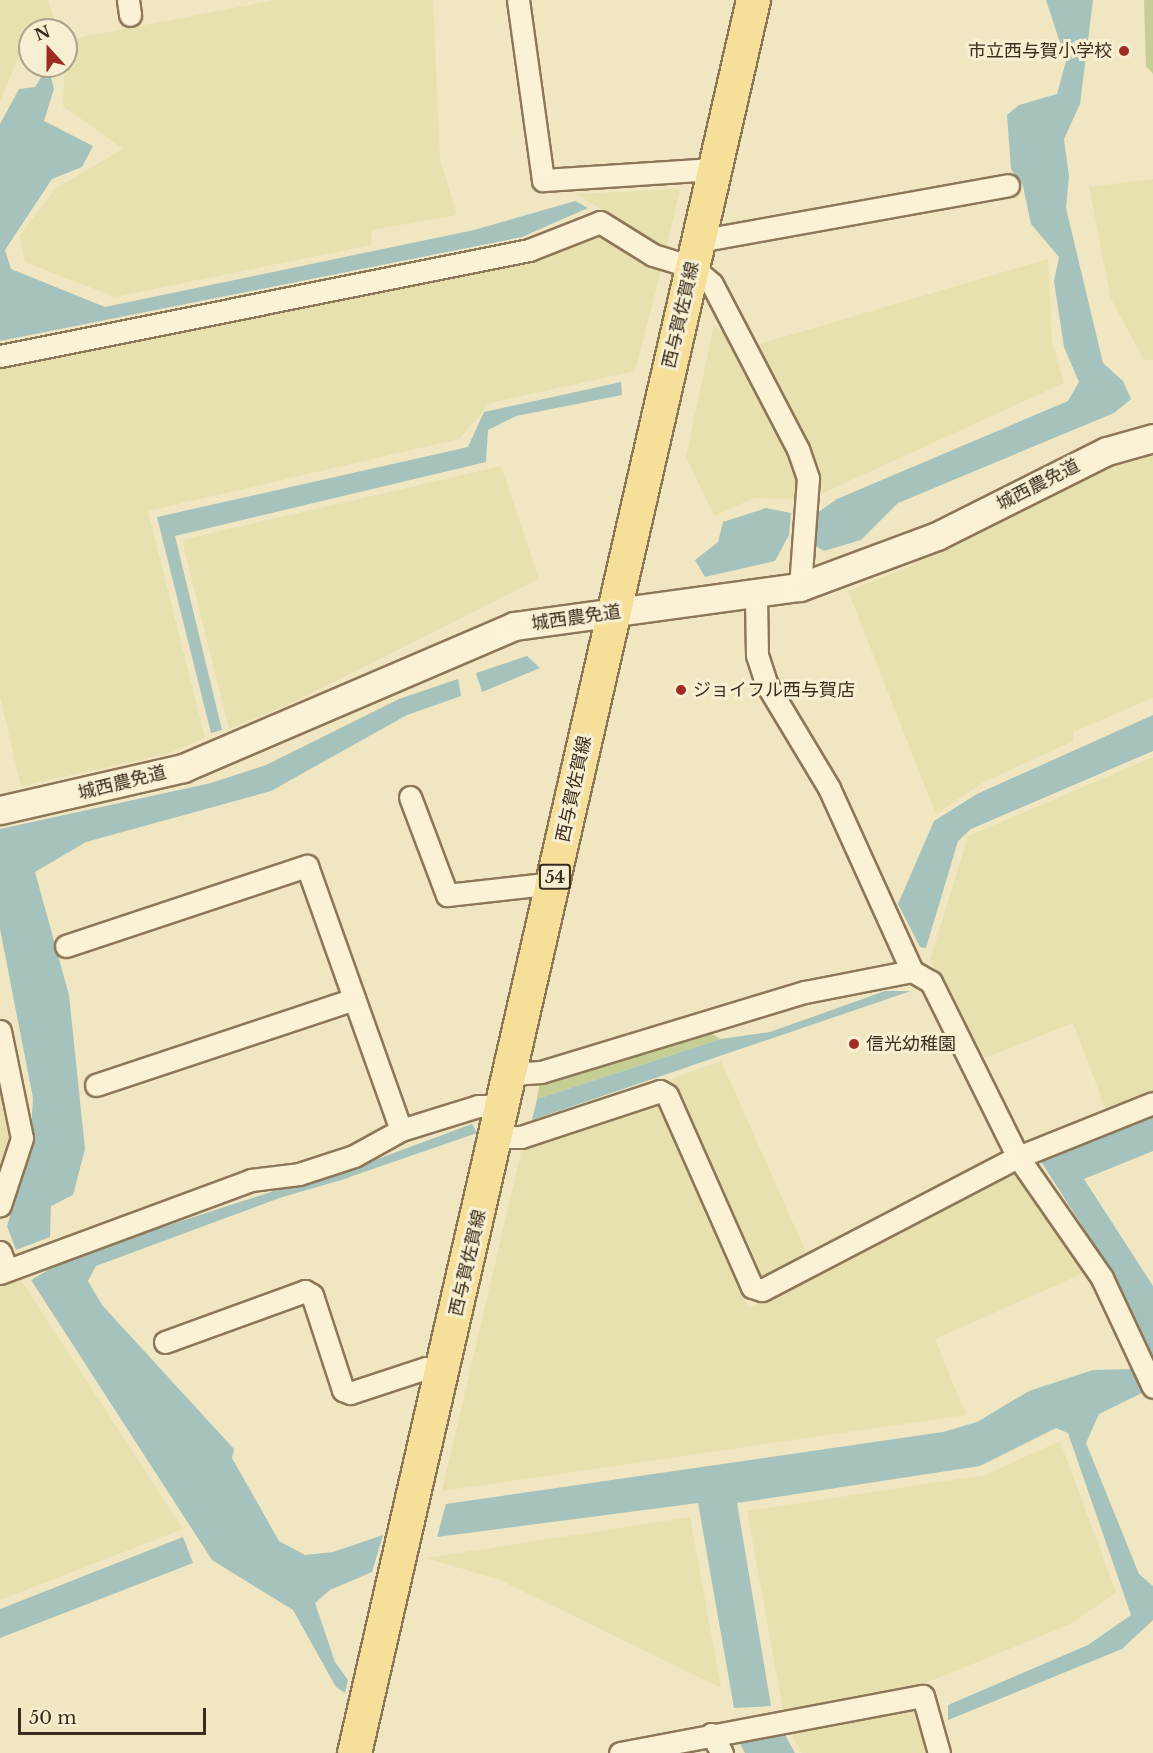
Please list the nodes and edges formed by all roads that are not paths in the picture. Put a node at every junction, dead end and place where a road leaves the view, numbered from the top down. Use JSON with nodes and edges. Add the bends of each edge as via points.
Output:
{"nodes":[{"id":1,"x":518,"y":0,"type":"edge"},
{"id":2,"x":753,"y":0,"type":"edge"},
{"id":3,"x":715,"y":169,"type":"junction"},
{"id":4,"x":1008,"y":185,"type":"dead end"},
{"id":5,"x":695,"y":254,"type":"junction"},
{"id":6,"x":0,"y":356,"type":"edge"},
{"id":7,"x":1153,"y":438,"type":"edge"},
{"id":8,"x":800,"y":587,"type":"junction"},
{"id":9,"x":756,"y":597,"type":"junction"},
{"id":10,"x":613,"y":611,"type":"junction"},
{"id":11,"x":410,"y":798,"type":"dead end"},
{"id":12,"x":0,"y":810,"type":"edge"},
{"id":13,"x":554,"y":883,"type":"junction"},
{"id":14,"x":66,"y":946,"type":"dead end"},
{"id":15,"x":912,"y":971,"type":"junction"},
{"id":16,"x":354,"y":999,"type":"junction"},
{"id":17,"x":0,"y":1031,"type":"edge"},
{"id":18,"x":512,"y":1074,"type":"junction"},
{"id":19,"x":96,"y":1085,"type":"dead end"},
{"id":20,"x":1153,"y":1103,"type":"edge"},
{"id":21,"x":501,"y":1121,"type":"junction"},
{"id":22,"x":401,"y":1130,"type":"junction"},
{"id":23,"x":1018,"y":1157,"type":"junction"},
{"id":24,"x":0,"y":1205,"type":"edge"},
{"id":25,"x":2,"y":1265,"type":"edge"},
{"id":26,"x":165,"y":1342,"type":"dead end"},
{"id":27,"x":444,"y":1369,"type":"junction"},
{"id":28,"x":1153,"y":1387,"type":"edge"},
{"id":29,"x":711,"y":1734,"type":"junction"},
{"id":30,"x":354,"y":1753,"type":"edge"},
{"id":31,"x":620,"y":1753,"type":"edge"},
{"id":32,"x":722,"y":1753,"type":"edge"},
{"id":33,"x":939,"y":1753,"type":"edge"}],
"edges":[{"from":1,"to":3,"type":"street","via":[[543,180]]},
{"from":2,"to":3,"type":"main road","name":"西与賀佐賀線","number":"54"},
{"from":3,"to":5,"type":"main road","name":"西与賀佐賀線","number":"54"},
{"from":4,"to":5,"type":"street"},
{"from":5,"to":6,"type":"street","via":[[653,255],[600,222],[528,250]]},
{"from":5,"to":8,"type":"street","via":[[798,449],[810,507],[799,546]]},
{"from":5,"to":10,"type":"main road","name":"西与賀佐賀線","number":"54"},
{"from":7,"to":8,"type":"street","name":"城西農免道","via":[[1107,451],[937,536]]},
{"from":8,"to":9,"type":"street","name":"城西農免道"},
{"from":9,"to":10,"type":"street","name":"城西農免道"},
{"from":9,"to":15,"type":"street","via":[[757,655],[766,683],[829,788]]},
{"from":10,"to":12,"type":"street","name":"城西農免道","via":[[514,626],[183,768]]},
{"from":10,"to":13,"type":"main road","name":"西与賀佐賀線","number":"54"},
{"from":11,"to":13,"type":"street","via":[[447,895]]},
{"from":13,"to":18,"type":"main road","name":"西与賀佐賀線","number":"54"},
{"from":14,"to":16,"type":"street","via":[[307,866]]},
{"from":15,"to":18,"type":"street","via":[[805,992],[541,1072]]},
{"from":15,"to":23,"type":"street","via":[[931,982]]},
{"from":16,"to":19,"type":"street"},
{"from":16,"to":22,"type":"street"},
{"from":17,"to":24,"type":"street","via":[[22,1138]]},
{"from":18,"to":21,"type":"main road","name":"西与賀佐賀線","number":"54"},
{"from":20,"to":23,"type":"street"},
{"from":21,"to":22,"type":"street","via":[[478,1106]]},
{"from":21,"to":23,"type":"street","via":[[521,1137],[660,1091],[667,1095],[752,1287],[762,1290]]},
{"from":21,"to":27,"type":"main road","name":"西与賀佐賀線","number":"54"},
{"from":22,"to":25,"type":"street","via":[[354,1156],[299,1174],[251,1180]]},
{"from":23,"to":28,"type":"street","via":[[1102,1278]]},
{"from":26,"to":27,"type":"street","via":[[305,1291],[312,1294],[343,1390],[350,1393],[426,1368]]},
{"from":27,"to":30,"type":"main road","name":"西与賀佐賀線","number":"54"},
{"from":29,"to":31,"type":"street"},
{"from":29,"to":32,"type":"street"},
{"from":29,"to":33,"type":"street","via":[[923,1696]]}]}
